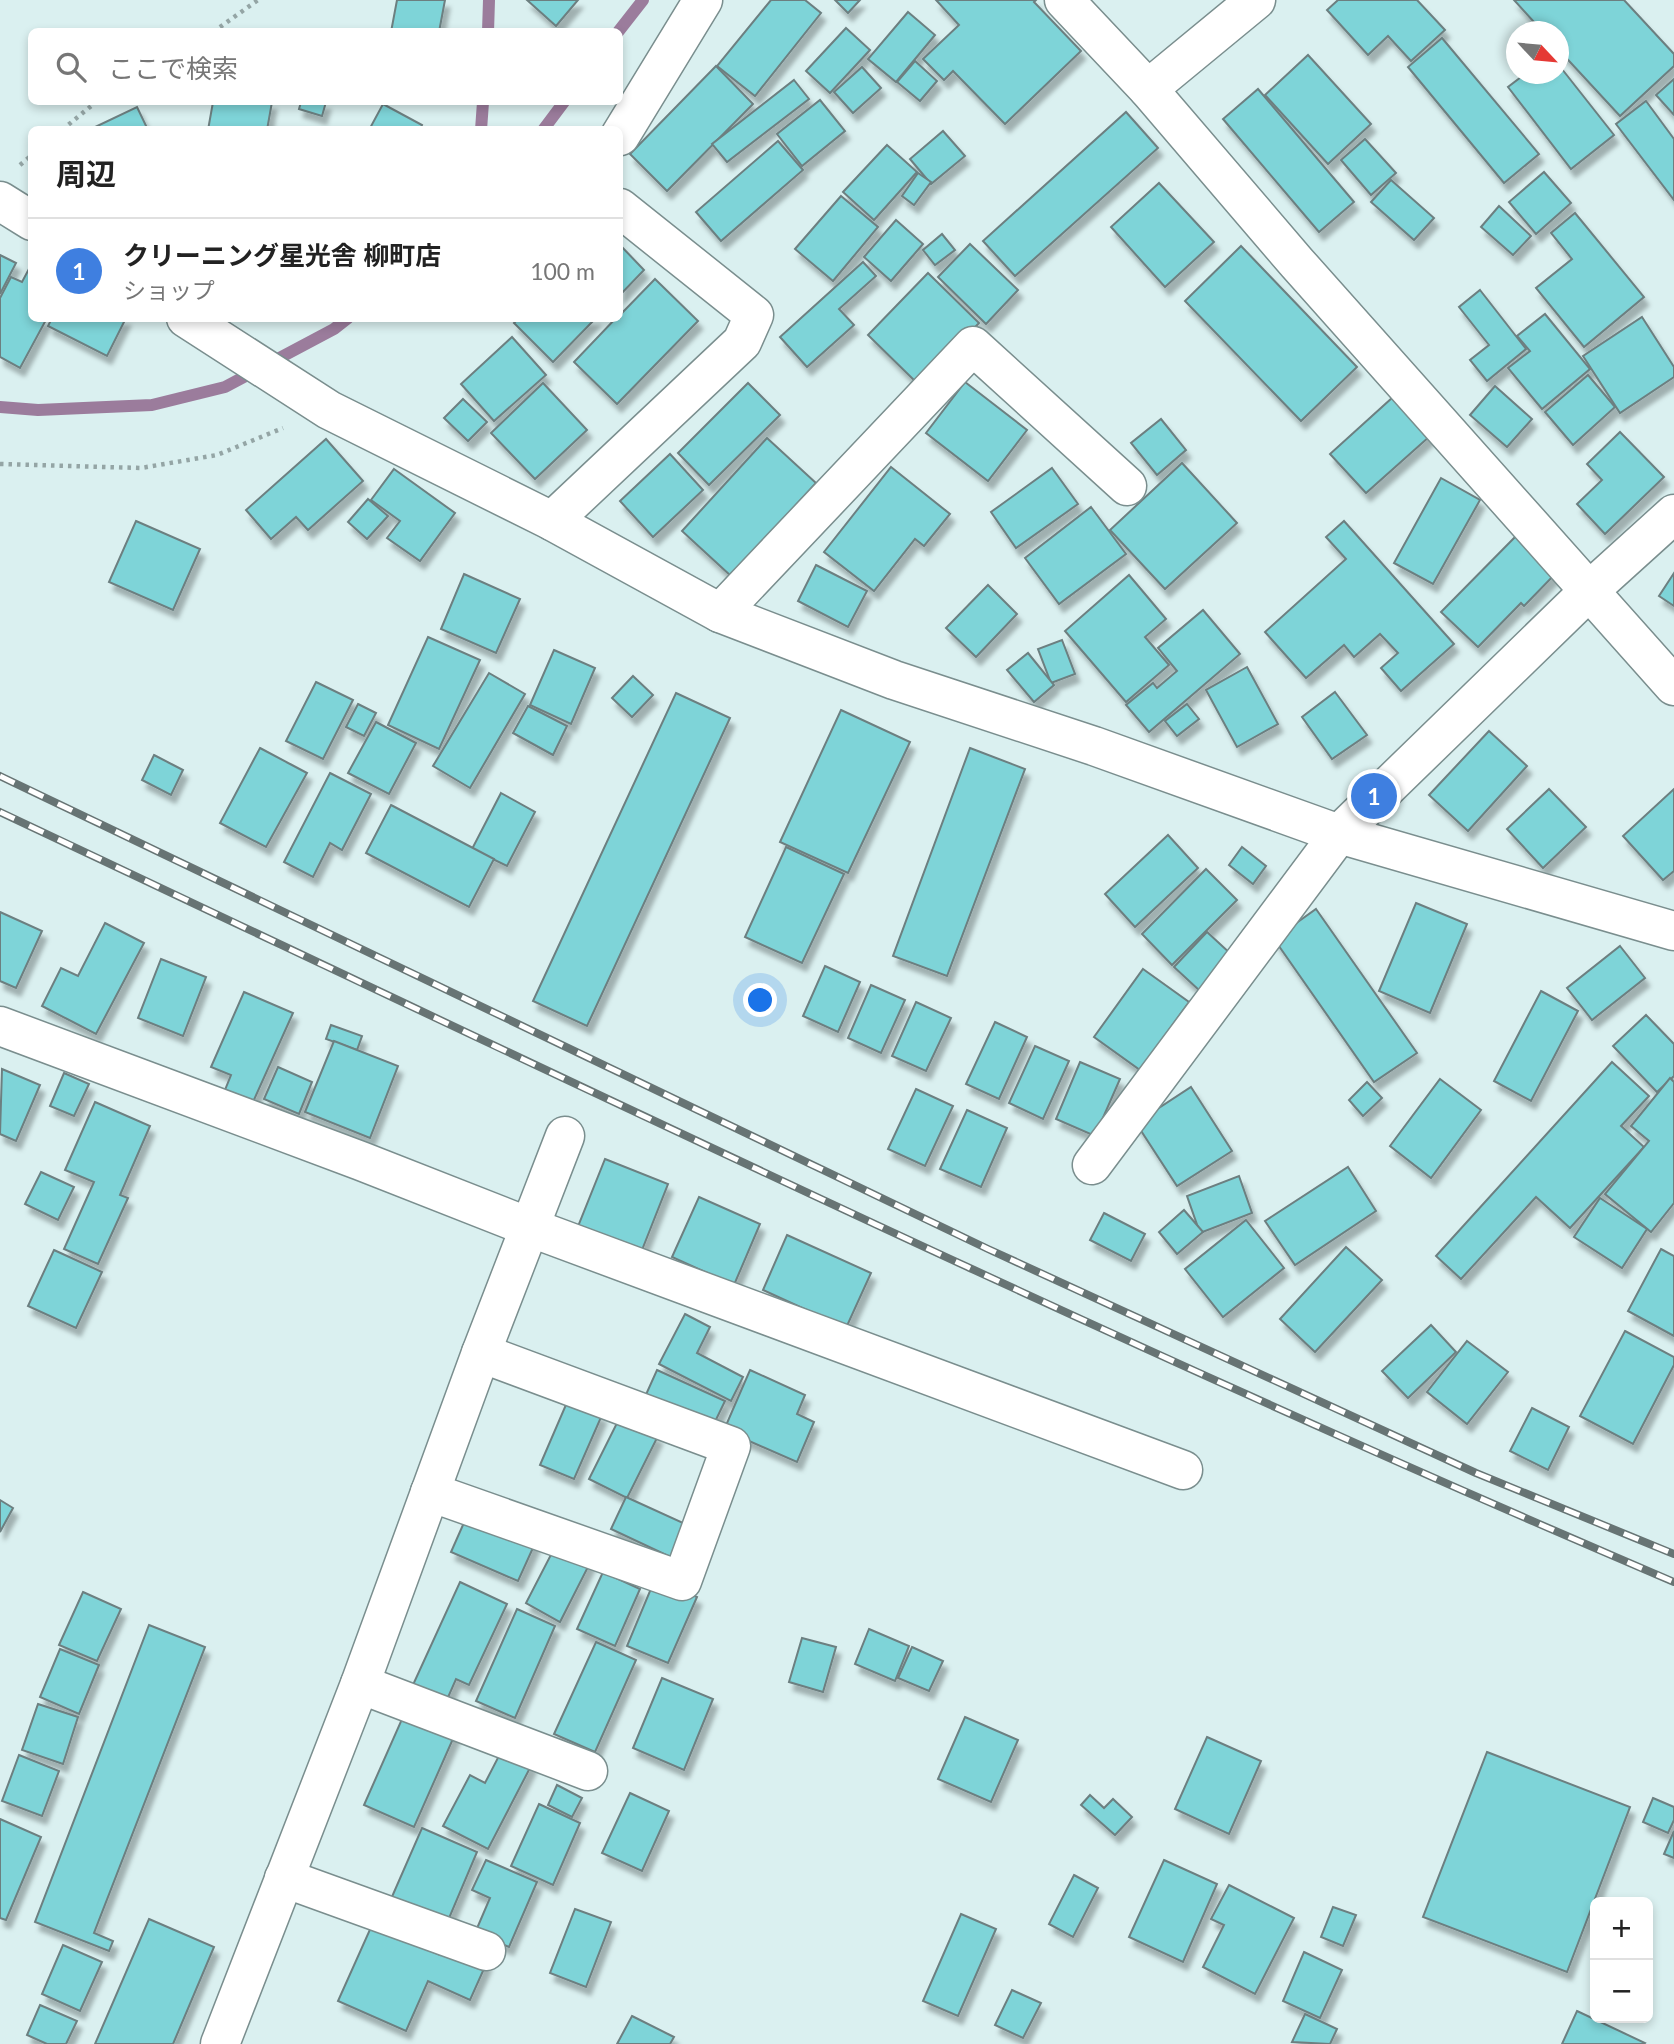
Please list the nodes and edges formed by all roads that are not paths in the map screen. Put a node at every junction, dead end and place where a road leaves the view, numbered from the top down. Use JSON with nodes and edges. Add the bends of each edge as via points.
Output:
{"nodes":[{"id":1,"x":703,"y":0,"type":"edge"},
{"id":2,"x":1065,"y":0,"type":"edge"},
{"id":3,"x":1256,"y":0,"type":"edge"},
{"id":4,"x":1148,"y":89,"type":"junction"},
{"id":5,"x":623,"y":131,"type":"edge"},
{"id":6,"x":0,"y":201,"type":"edge"},
{"id":7,"x":623,"y":210,"type":"edge"},
{"id":8,"x":28,"y":218,"type":"edge"},
{"id":9,"x":199,"y":327,"type":"edge"},
{"id":10,"x":1127,"y":486,"type":"dead end"},
{"id":11,"x":1674,"y":514,"type":"edge"},
{"id":12,"x":552,"y":521,"type":"junction"},
{"id":13,"x":1590,"y":590,"type":"junction"},
{"id":14,"x":720,"y":613,"type":"junction"},
{"id":15,"x":1674,"y":686,"type":"edge"},
{"id":16,"x":1339,"y":834,"type":"junction"},
{"id":17,"x":1674,"y":931,"type":"edge"},
{"id":18,"x":0,"y":1026,"type":"edge"},
{"id":19,"x":565,"y":1136,"type":"dead end"},
{"id":20,"x":1092,"y":1165,"type":"dead end"},
{"id":21,"x":529,"y":1227,"type":"junction"},
{"id":22,"x":481,"y":1353,"type":"junction"},
{"id":23,"x":1183,"y":1470,"type":"dead end"},
{"id":24,"x":430,"y":1492,"type":"junction"},
{"id":25,"x":360,"y":1684,"type":"junction"},
{"id":26,"x":588,"y":1771,"type":"dead end"},
{"id":27,"x":284,"y":1878,"type":"junction"},
{"id":28,"x":486,"y":1951,"type":"dead end"},
{"id":29,"x":220,"y":2044,"type":"edge"}],
"edges":[{"from":1,"to":5,"type":"street"},
{"from":2,"to":4,"type":"street"},
{"from":3,"to":4,"type":"street"},
{"from":4,"to":13,"type":"street"},
{"from":6,"to":8,"type":"street"},
{"from":7,"to":12,"type":"street","via":[[754,315],[742,342]]},
{"from":9,"to":12,"type":"street","via":[[320,404]]},
{"from":10,"to":14,"type":"street","via":[[973,346]]},
{"from":11,"to":13,"type":"street"},
{"from":12,"to":14,"type":"street"},
{"from":13,"to":15,"type":"street"},
{"from":13,"to":16,"type":"street"},
{"from":14,"to":16,"type":"street","via":[[894,681],[1094,746]]},
{"from":16,"to":17,"type":"street"},
{"from":16,"to":20,"type":"street"},
{"from":18,"to":21,"type":"street"},
{"from":19,"to":21,"type":"street"},
{"from":21,"to":22,"type":"street"},
{"from":21,"to":23,"type":"street"},
{"from":22,"to":24,"type":"street"},
{"from":22,"to":24,"type":"street","via":[[731,1446],[682,1581]]},
{"from":24,"to":25,"type":"street"},
{"from":25,"to":26,"type":"street"},
{"from":25,"to":27,"type":"street"},
{"from":27,"to":28,"type":"street"},
{"from":27,"to":29,"type":"street"}]}
